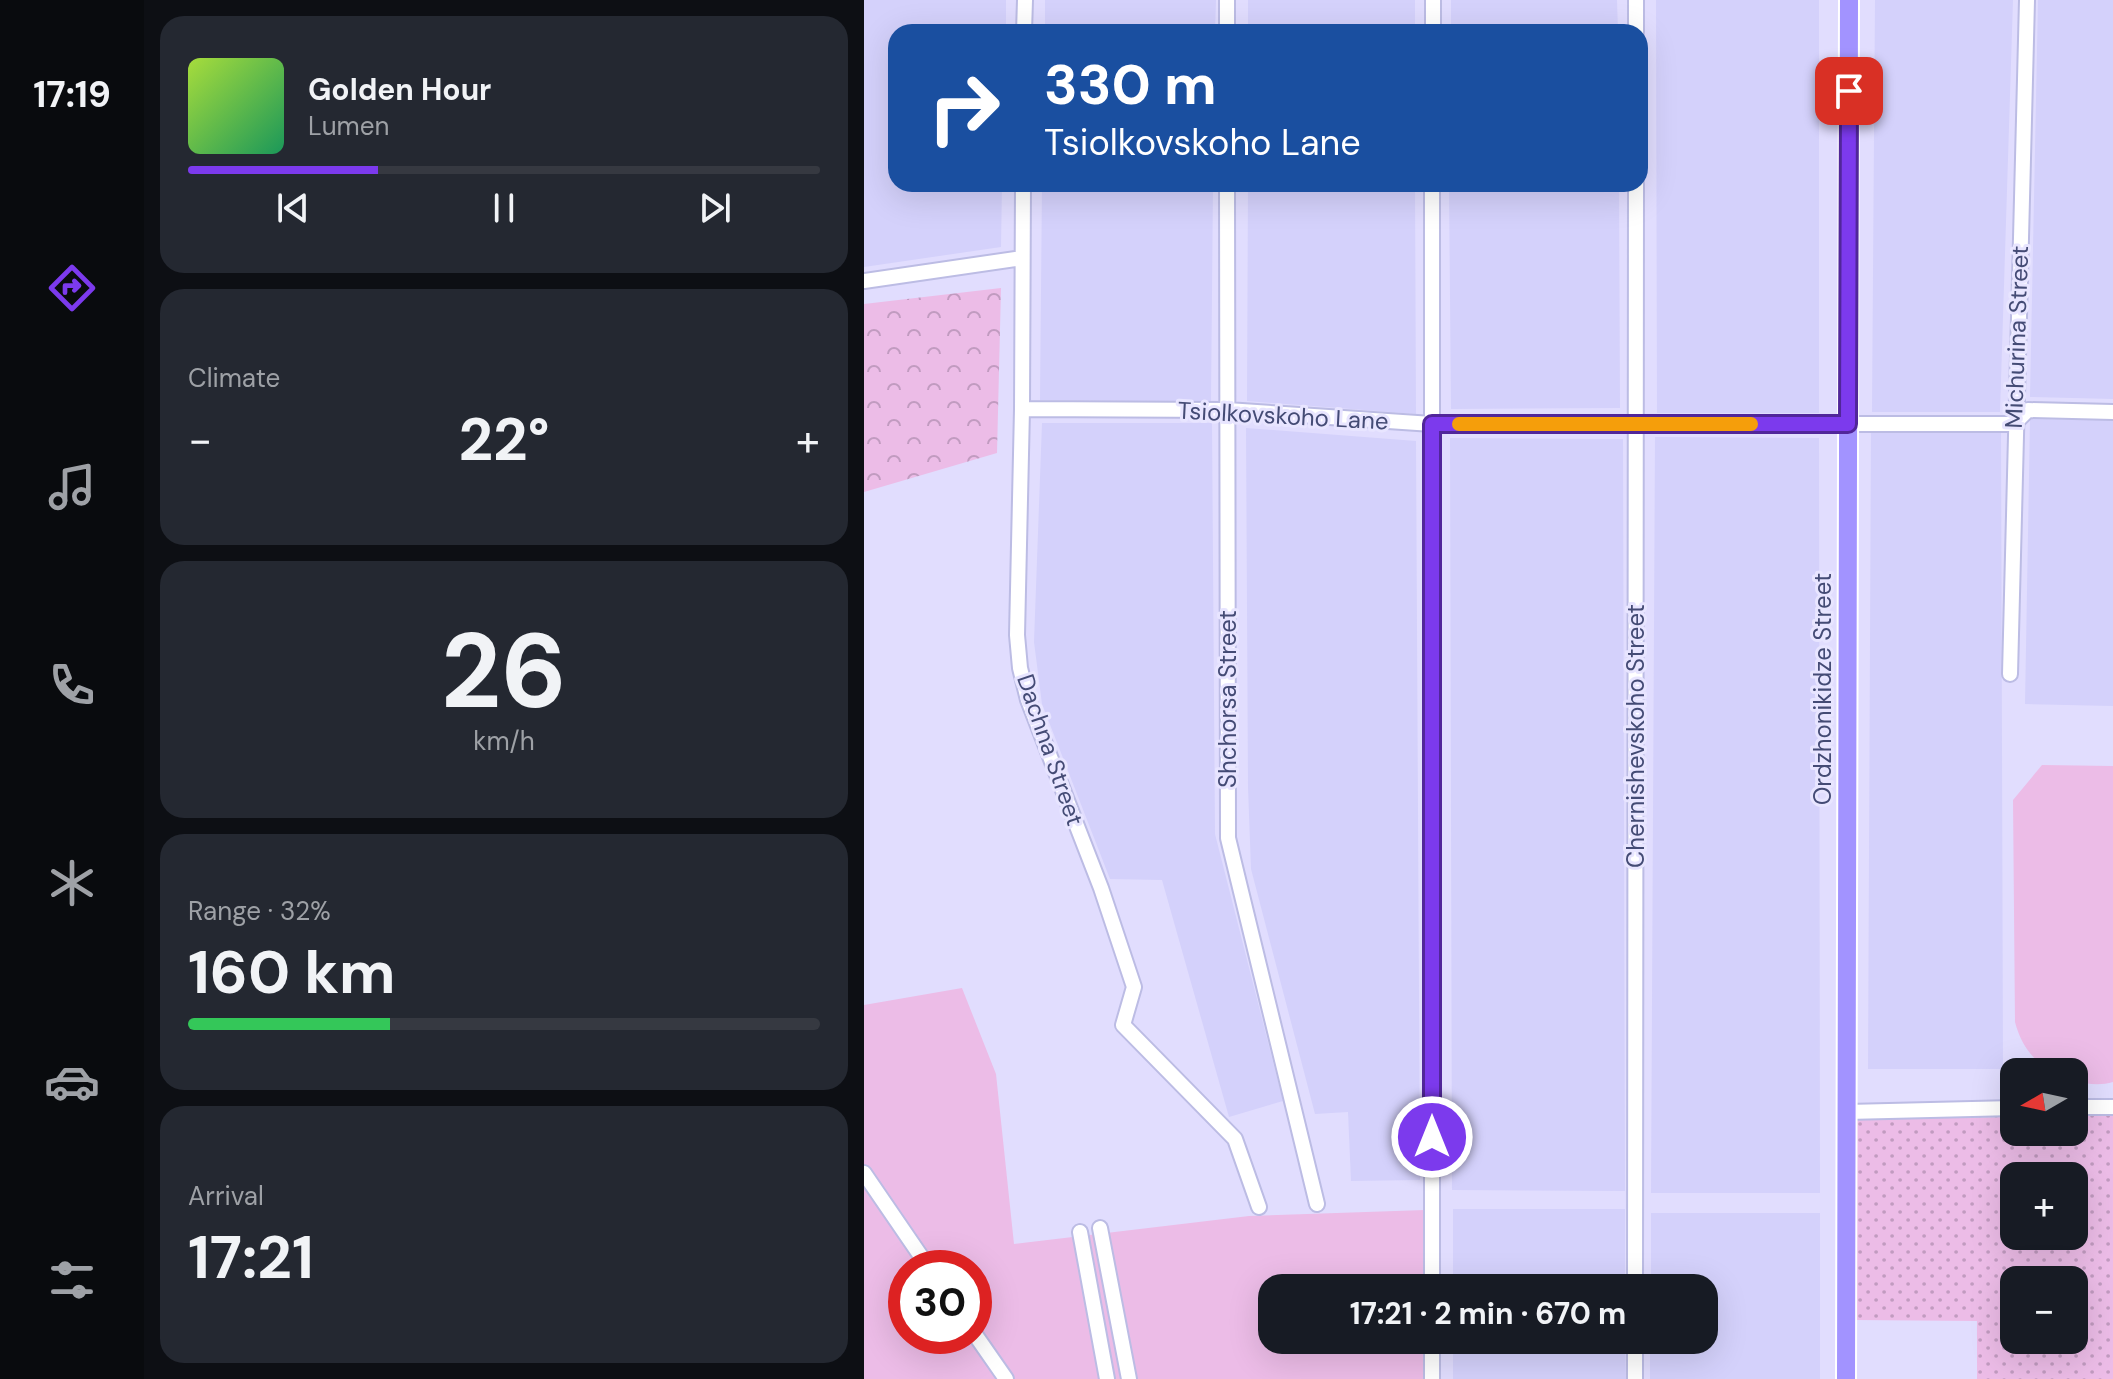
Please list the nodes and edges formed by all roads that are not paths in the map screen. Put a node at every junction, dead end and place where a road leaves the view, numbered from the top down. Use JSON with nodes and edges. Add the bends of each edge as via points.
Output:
{"nodes":[{"id":1,"x":1025,"y":0,"type":"edge"},
{"id":2,"x":1227,"y":0,"type":"edge"},
{"id":3,"x":1433,"y":0,"type":"edge"},
{"id":4,"x":1636,"y":0,"type":"edge"},
{"id":5,"x":1849,"y":0,"type":"edge"},
{"id":6,"x":2027,"y":0,"type":"edge"},
{"id":7,"x":1024,"y":24,"type":"edge"},
{"id":8,"x":1227,"y":24,"type":"edge"},
{"id":9,"x":1433,"y":24,"type":"edge"},
{"id":10,"x":1636,"y":24,"type":"edge"},
{"id":11,"x":1023,"y":192,"type":"edge"},
{"id":12,"x":1227,"y":192,"type":"edge"},
{"id":13,"x":1432,"y":192,"type":"edge"},
{"id":14,"x":1636,"y":192,"type":"edge"},
{"id":15,"x":1022,"y":258,"type":"junction"},
{"id":16,"x":864,"y":281,"type":"edge"},
{"id":17,"x":1022,"y":409,"type":"junction"},
{"id":18,"x":1227,"y":410,"type":"junction"},
{"id":19,"x":2113,"y":412,"type":"edge"},
{"id":20,"x":1432,"y":424,"type":"junction"},
{"id":21,"x":1848,"y":424,"type":"junction"},
{"id":22,"x":2014,"y":424,"type":"junction"},
{"id":23,"x":1637,"y":425,"type":"junction"},
{"id":24,"x":2010,"y":674,"type":"dead end"},
{"id":25,"x":2088,"y":1107,"type":"edge"},
{"id":26,"x":2113,"y":1107,"type":"edge"},
{"id":27,"x":2000,"y":1108,"type":"edge"},
{"id":28,"x":1847,"y":1112,"type":"junction"},
{"id":29,"x":864,"y":1173,"type":"edge"},
{"id":30,"x":1317,"y":1204,"type":"dead end"},
{"id":31,"x":1259,"y":1207,"type":"dead end"},
{"id":32,"x":1100,"y":1228,"type":"dead end"},
{"id":33,"x":1080,"y":1232,"type":"dead end"},
{"id":34,"x":917,"y":1250,"type":"edge"},
{"id":35,"x":1432,"y":1274,"type":"edge"},
{"id":36,"x":1635,"y":1274,"type":"edge"},
{"id":37,"x":989,"y":1354,"type":"edge"},
{"id":38,"x":1432,"y":1354,"type":"edge"},
{"id":39,"x":1635,"y":1354,"type":"edge"},
{"id":40,"x":1006,"y":1379,"type":"edge"},
{"id":41,"x":1107,"y":1379,"type":"edge"},
{"id":42,"x":1129,"y":1379,"type":"edge"},
{"id":43,"x":1432,"y":1379,"type":"edge"},
{"id":44,"x":1635,"y":1379,"type":"edge"},
{"id":45,"x":1846,"y":1379,"type":"edge"}],
"edges":[{"from":1,"to":7,"type":"street"},
{"from":2,"to":8,"type":"street"},
{"from":3,"to":9,"type":"street"},
{"from":4,"to":10,"type":"street"},
{"from":5,"to":21,"type":"main road","name":"Ordzhonikidze Street"},
{"from":6,"to":22,"type":"street","name":"Michurina Street"},
{"from":11,"to":15,"type":"street","name":"Dachna Street"},
{"from":12,"to":18,"type":"street","name":"Shchorsa Street"},
{"from":13,"to":20,"type":"street"},
{"from":14,"to":23,"type":"street","name":"Chernishevskoho Street"},
{"from":15,"to":16,"type":"street"},
{"from":15,"to":17,"type":"street","name":"Dachna Street"},
{"from":17,"to":18,"type":"street","name":"Tsiolkovskoho Lane"},
{"from":17,"to":31,"type":"street","name":"Dachna Street","via":[[1020,668],[1134,987],[1123,1025],[1235,1139]]},
{"from":18,"to":20,"type":"street","name":"Tsiolkovskoho Lane"},
{"from":18,"to":30,"type":"street","name":"Shchorsa Street","via":[[1228,838]]},
{"from":19,"to":22,"type":"street","name":"Tsiolkovskoho Lane","via":[[2028,410]]},
{"from":20,"to":23,"type":"street","name":"Tsiolkovskoho Lane"},
{"from":20,"to":35,"type":"street"},
{"from":21,"to":22,"type":"street","name":"Tsiolkovskoho Lane"},
{"from":21,"to":23,"type":"street","name":"Tsiolkovskoho Lane"},
{"from":21,"to":28,"type":"main road","name":"Ordzhonikidze Street"},
{"from":22,"to":24,"type":"street","name":"Michurina Street"},
{"from":23,"to":36,"type":"street","name":"Chernishevskoho Street"},
{"from":25,"to":26,"type":"street"},
{"from":27,"to":28,"type":"street"},
{"from":28,"to":45,"type":"main road","name":"Ordzhonikidze Street"},
{"from":29,"to":34,"type":"street"},
{"from":32,"to":42,"type":"street"},
{"from":33,"to":41,"type":"street"},
{"from":37,"to":40,"type":"street"},
{"from":38,"to":43,"type":"street"},
{"from":39,"to":44,"type":"street"}]}
